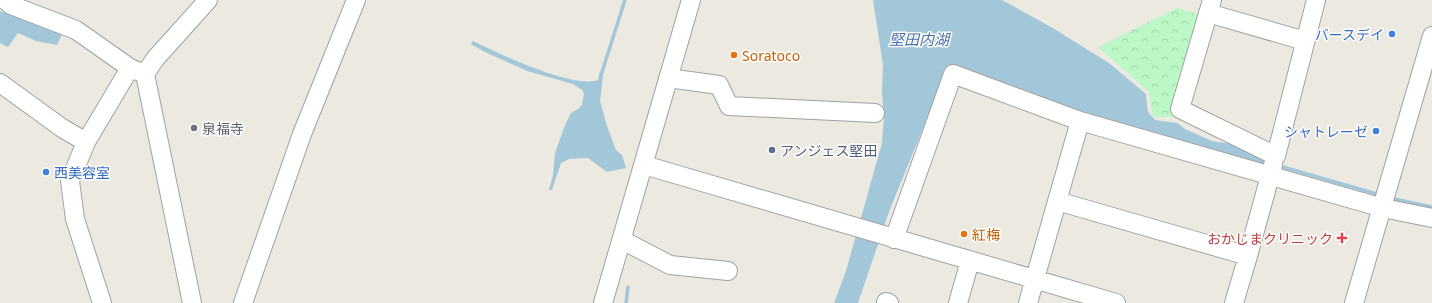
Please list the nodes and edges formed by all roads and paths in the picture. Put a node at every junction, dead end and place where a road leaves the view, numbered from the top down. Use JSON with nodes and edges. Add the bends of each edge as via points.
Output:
{"nodes":[{"id":1,"x":5,"y":0,"type":"edge"},
{"id":2,"x":208,"y":0,"type":"edge"},
{"id":3,"x":356,"y":0,"type":"edge"},
{"id":4,"x":691,"y":0,"type":"edge"},
{"id":5,"x":1316,"y":0,"type":"edge"},
{"id":6,"x":1210,"y":7,"type":"edge"},
{"id":7,"x":1432,"y":36,"type":"edge"},
{"id":8,"x":1305,"y":41,"type":"junction"},
{"id":9,"x":137,"y":71,"type":"junction"},
{"id":10,"x":668,"y":78,"type":"junction"},
{"id":11,"x":0,"y":83,"type":"edge"},
{"id":12,"x":875,"y":113,"type":"dead end"},
{"id":13,"x":1080,"y":121,"type":"junction"},
{"id":14,"x":86,"y":142,"type":"junction"},
{"id":15,"x":1276,"y":156,"type":"junction"},
{"id":16,"x":644,"y":165,"type":"junction"},
{"id":17,"x":1270,"y":176,"type":"junction"},
{"id":18,"x":1057,"y":200,"type":"junction"},
{"id":19,"x":1383,"y":208,"type":"junction"},
{"id":20,"x":1432,"y":218,"type":"edge"},
{"id":21,"x":888,"y":237,"type":"junction"},
{"id":22,"x":622,"y":240,"type":"junction"},
{"id":23,"x":1248,"y":256,"type":"junction"},
{"id":24,"x":970,"y":261,"type":"junction"},
{"id":25,"x":728,"y":271,"type":"dead end"},
{"id":26,"x":1035,"y":279,"type":"junction"},
{"id":27,"x":1086,"y":299,"type":"edge"},
{"id":28,"x":102,"y":303,"type":"edge"},
{"id":29,"x":192,"y":303,"type":"edge"},
{"id":30,"x":243,"y":303,"type":"edge"},
{"id":31,"x":603,"y":303,"type":"edge"},
{"id":32,"x":958,"y":303,"type":"edge"},
{"id":33,"x":1028,"y":303,"type":"edge"},
{"id":34,"x":1116,"y":303,"type":"edge"},
{"id":35,"x":1234,"y":303,"type":"edge"},
{"id":36,"x":1354,"y":303,"type":"edge"}],
"edges":[{"from":1,"to":9,"type":"street","via":[[11,5],[76,30]]},
{"from":2,"to":9,"type":"street","via":[[155,59]]},
{"from":3,"to":30,"type":"street","via":[[302,134]]},
{"from":4,"to":10,"type":"street"},
{"from":5,"to":8,"type":"street"},
{"from":6,"to":8,"type":"street"},
{"from":6,"to":15,"type":"street","via":[[1180,109]]},
{"from":7,"to":19,"type":"street"},
{"from":8,"to":15,"type":"street"},
{"from":9,"to":14,"type":"street"},
{"from":9,"to":29,"type":"street"},
{"from":10,"to":12,"type":"street","via":[[718,85],[729,106]]},
{"from":10,"to":16,"type":"street"},
{"from":11,"to":14,"type":"street","via":[[62,128]]},
{"from":13,"to":17,"type":"street"},
{"from":13,"to":18,"type":"street"},
{"from":13,"to":21,"type":"street","via":[[953,74]]},
{"from":14,"to":28,"type":"street","via":[[70,181],[75,219]]},
{"from":15,"to":17,"type":"street"},
{"from":16,"to":21,"type":"street"},
{"from":16,"to":22,"type":"street"},
{"from":17,"to":19,"type":"street"},
{"from":17,"to":23,"type":"street"},
{"from":18,"to":23,"type":"street"},
{"from":18,"to":26,"type":"street"},
{"from":19,"to":20,"type":"street"},
{"from":19,"to":36,"type":"street"},
{"from":21,"to":24,"type":"street"},
{"from":22,"to":25,"type":"street","via":[[670,265]]},
{"from":22,"to":31,"type":"street"},
{"from":23,"to":35,"type":"street"},
{"from":24,"to":26,"type":"street"},
{"from":24,"to":32,"type":"street"},
{"from":26,"to":27,"type":"street"},
{"from":26,"to":33,"type":"street"},
{"from":27,"to":34,"type":"street"}]}
